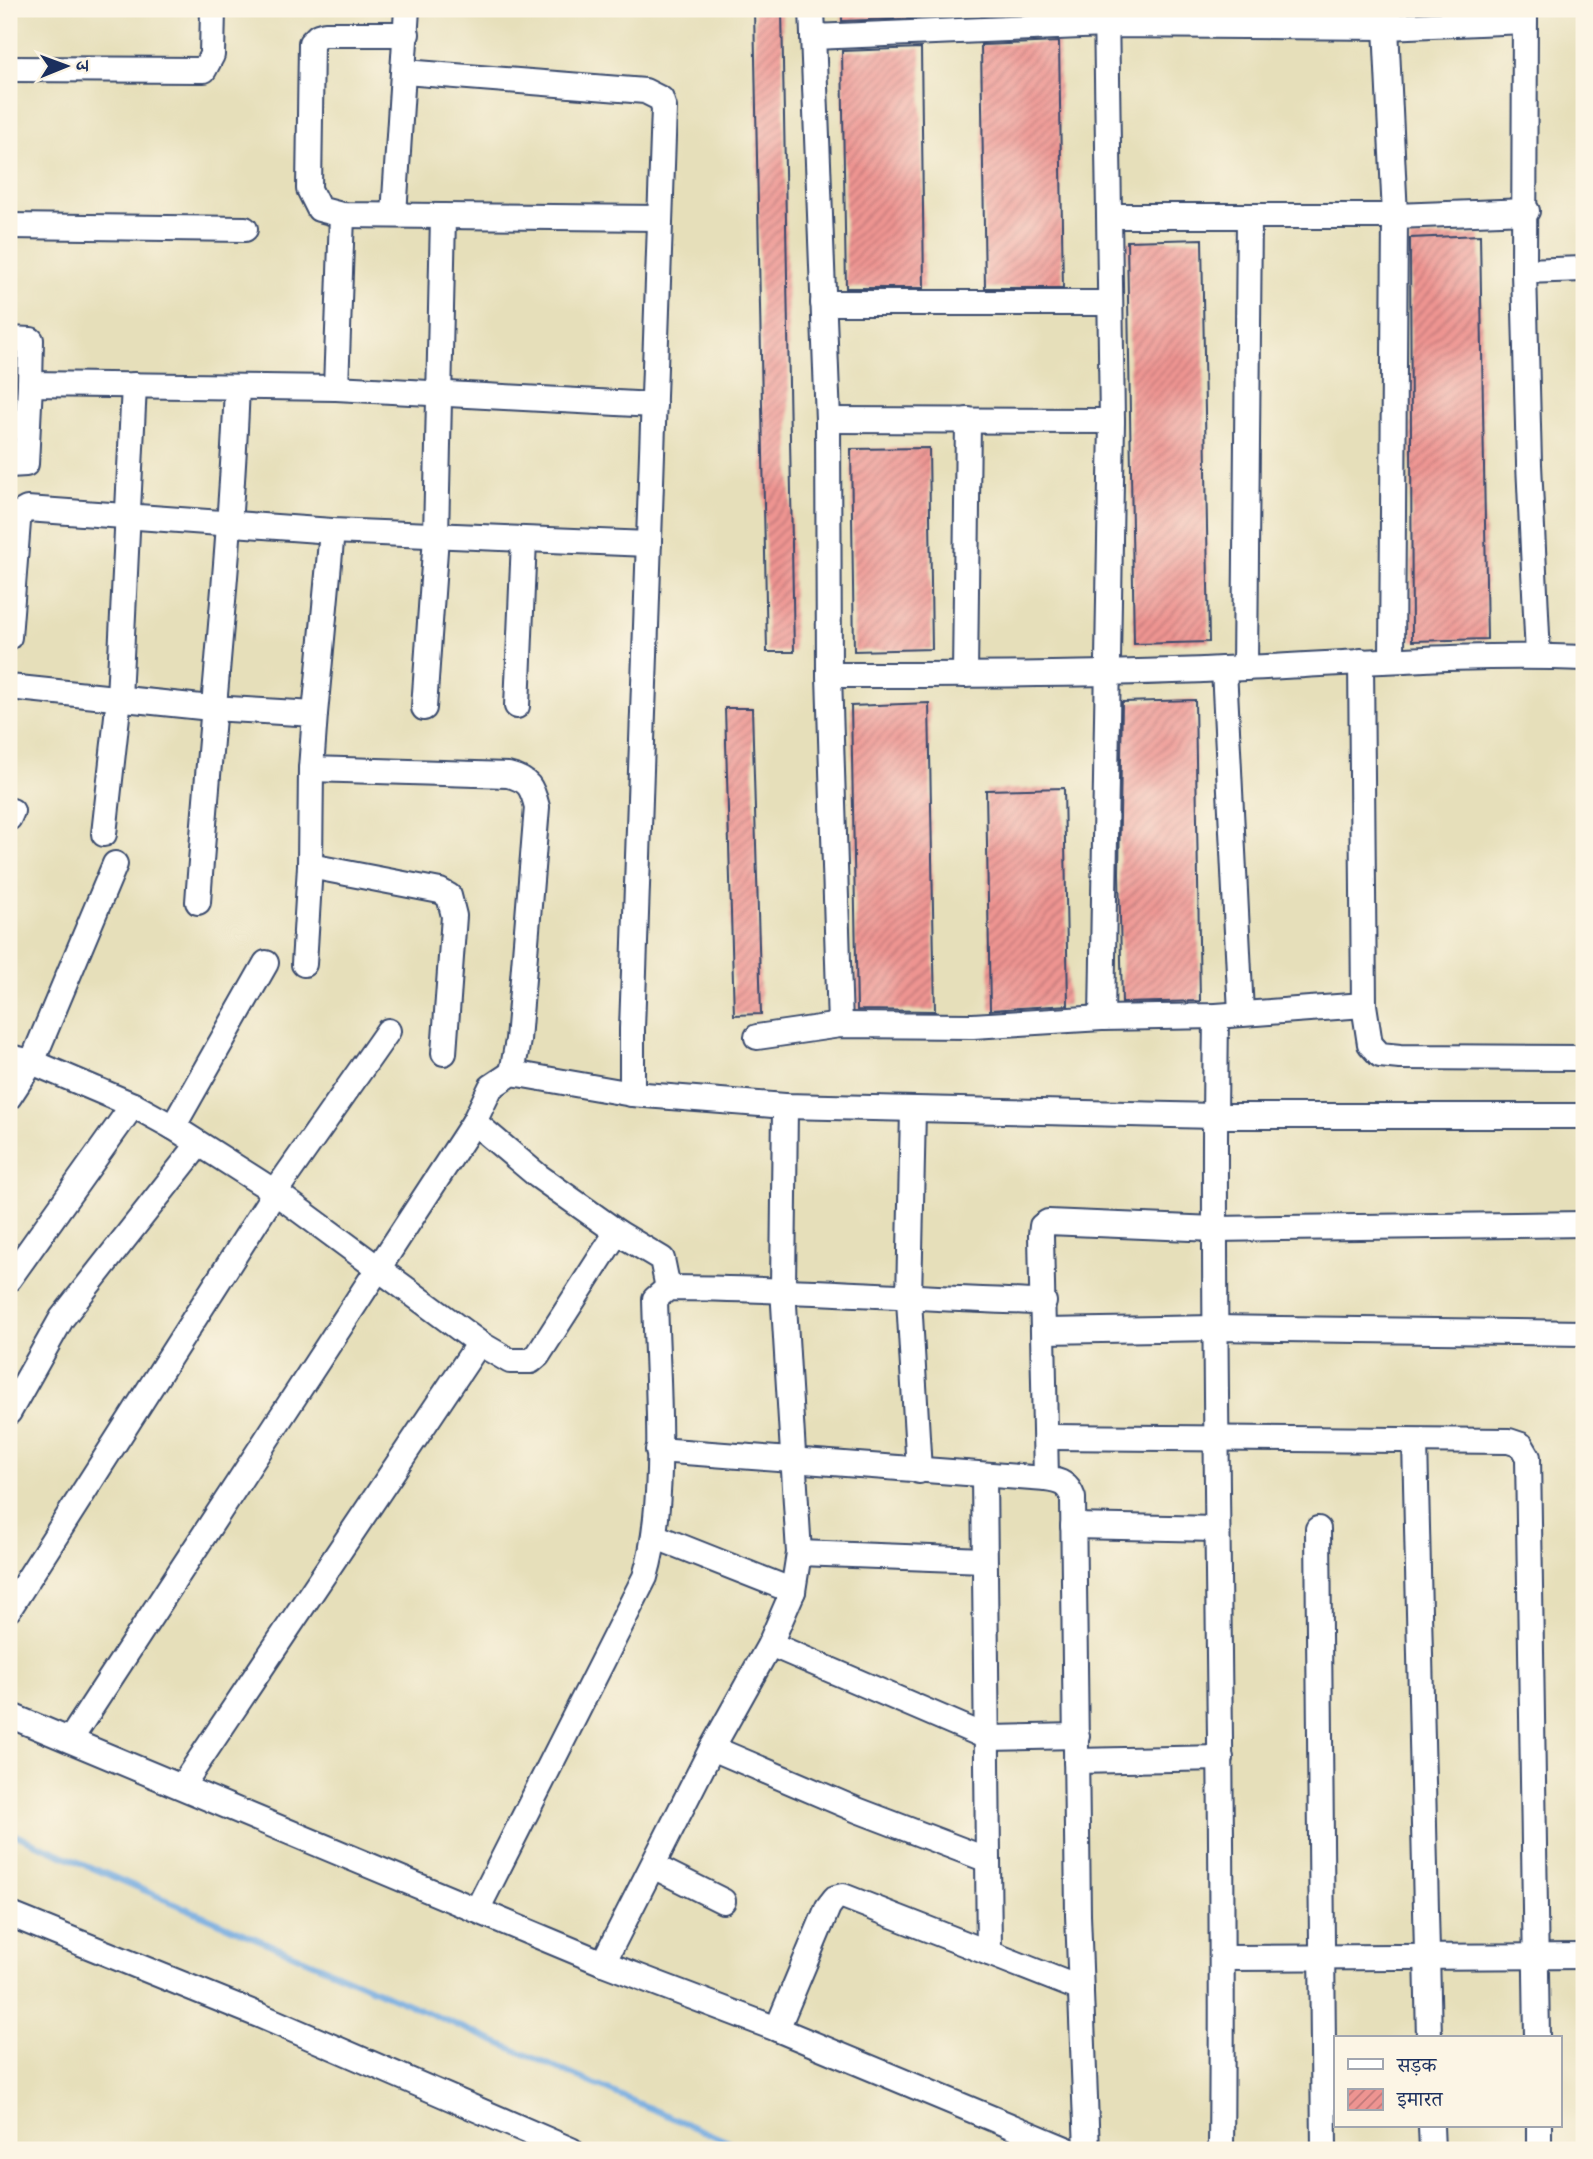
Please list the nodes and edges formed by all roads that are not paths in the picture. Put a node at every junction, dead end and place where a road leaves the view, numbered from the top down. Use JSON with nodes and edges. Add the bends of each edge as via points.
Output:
{"nodes":[{"id":1,"x":213,"y":9,"type":"edge"},
{"id":2,"x":407,"y":9,"type":"edge"},
{"id":3,"x":812,"y":9,"type":"edge"},
{"id":4,"x":1525,"y":15,"type":"edge"},
{"id":5,"x":1106,"y":17,"type":"edge"},
{"id":6,"x":1386,"y":27,"type":"junction"},
{"id":7,"x":407,"y":34,"type":"junction"},
{"id":8,"x":813,"y":37,"type":"junction"},
{"id":9,"x":9,"y":69,"type":"edge"},
{"id":10,"x":405,"y":72,"type":"junction"},
{"id":11,"x":1527,"y":211,"type":"junction"},
{"id":12,"x":342,"y":215,"type":"junction"},
{"id":13,"x":394,"y":215,"type":"junction"},
{"id":14,"x":1110,"y":216,"type":"junction"},
{"id":15,"x":1249,"y":216,"type":"junction"},
{"id":16,"x":1395,"y":216,"type":"junction"},
{"id":17,"x":443,"y":218,"type":"junction"},
{"id":18,"x":660,"y":218,"type":"junction"},
{"id":19,"x":9,"y":226,"type":"edge"},
{"id":20,"x":245,"y":229,"type":"dead end"},
{"id":21,"x":1584,"y":269,"type":"edge"},
{"id":22,"x":1524,"y":271,"type":"junction"},
{"id":23,"x":823,"y":303,"type":"junction"},
{"id":24,"x":1109,"y":303,"type":"junction"},
{"id":25,"x":9,"y":339,"type":"edge"},
{"id":26,"x":30,"y":384,"type":"junction"},
{"id":27,"x":134,"y":385,"type":"junction"},
{"id":28,"x":237,"y":387,"type":"junction"},
{"id":29,"x":336,"y":388,"type":"junction"},
{"id":30,"x":439,"y":394,"type":"junction"},
{"id":31,"x":654,"y":405,"type":"junction"},
{"id":32,"x":828,"y":419,"type":"junction"},
{"id":33,"x":968,"y":420,"type":"junction"},
{"id":34,"x":1112,"y":421,"type":"junction"},
{"id":35,"x":9,"y":464,"type":"edge"},
{"id":36,"x":128,"y":519,"type":"junction"},
{"id":37,"x":231,"y":524,"type":"junction"},
{"id":38,"x":332,"y":531,"type":"junction"},
{"id":39,"x":436,"y":537,"type":"junction"},
{"id":40,"x":524,"y":540,"type":"junction"},
{"id":41,"x":649,"y":544,"type":"junction"},
{"id":42,"x":9,"y":637,"type":"edge"},
{"id":43,"x":1538,"y":656,"type":"junction"},
{"id":44,"x":1584,"y":658,"type":"edge"},
{"id":45,"x":1392,"y":660,"type":"junction"},
{"id":46,"x":1361,"y":661,"type":"junction"},
{"id":47,"x":1235,"y":668,"type":"junction"},
{"id":48,"x":1107,"y":673,"type":"junction"},
{"id":49,"x":829,"y":675,"type":"junction"},
{"id":50,"x":965,"y":675,"type":"junction"},
{"id":51,"x":9,"y":687,"type":"edge"},
{"id":52,"x":119,"y":698,"type":"junction"},
{"id":53,"x":517,"y":706,"type":"dead end"},
{"id":54,"x":211,"y":708,"type":"junction"},
{"id":55,"x":424,"y":708,"type":"dead end"},
{"id":56,"x":315,"y":714,"type":"junction"},
{"id":57,"x":311,"y":769,"type":"junction"},
{"id":58,"x":104,"y":834,"type":"dead end"},
{"id":59,"x":115,"y":864,"type":"dead end"},
{"id":60,"x":310,"y":866,"type":"junction"},
{"id":61,"x":198,"y":902,"type":"dead end"},
{"id":62,"x":265,"y":963,"type":"dead end"},
{"id":63,"x":304,"y":964,"type":"dead end"},
{"id":64,"x":1364,"y":1005,"type":"junction"},
{"id":65,"x":1241,"y":1013,"type":"junction"},
{"id":66,"x":1216,"y":1016,"type":"junction"},
{"id":67,"x":1102,"y":1018,"type":"junction"},
{"id":68,"x":840,"y":1025,"type":"junction"},
{"id":69,"x":388,"y":1031,"type":"dead end"},
{"id":70,"x":757,"y":1037,"type":"dead end"},
{"id":71,"x":444,"y":1054,"type":"dead end"},
{"id":72,"x":1584,"y":1058,"type":"edge"},
{"id":73,"x":21,"y":1060,"type":"edge"},
{"id":74,"x":512,"y":1073,"type":"junction"},
{"id":75,"x":632,"y":1094,"type":"junction"},
{"id":76,"x":9,"y":1097,"type":"edge"},
{"id":77,"x":133,"y":1105,"type":"junction"},
{"id":78,"x":785,"y":1107,"type":"junction"},
{"id":79,"x":913,"y":1110,"type":"junction"},
{"id":80,"x":1215,"y":1116,"type":"junction"},
{"id":81,"x":1584,"y":1116,"type":"edge"},
{"id":82,"x":474,"y":1122,"type":"junction"},
{"id":83,"x":173,"y":1127,"type":"junction"},
{"id":84,"x":198,"y":1145,"type":"junction"},
{"id":85,"x":275,"y":1192,"type":"junction"},
{"id":86,"x":1584,"y":1224,"type":"edge"},
{"id":87,"x":1215,"y":1228,"type":"junction"},
{"id":88,"x":617,"y":1232,"type":"junction"},
{"id":89,"x":377,"y":1268,"type":"junction"},
{"id":90,"x":9,"y":1279,"type":"edge"},
{"id":91,"x":668,"y":1288,"type":"junction"},
{"id":92,"x":783,"y":1288,"type":"junction"},
{"id":93,"x":909,"y":1299,"type":"junction"},
{"id":94,"x":1044,"y":1302,"type":"junction"},
{"id":95,"x":1215,"y":1328,"type":"junction"},
{"id":96,"x":1045,"y":1331,"type":"junction"},
{"id":97,"x":1584,"y":1333,"type":"edge"},
{"id":98,"x":479,"y":1343,"type":"junction"},
{"id":99,"x":9,"y":1412,"type":"edge"},
{"id":100,"x":1048,"y":1437,"type":"junction"},
{"id":101,"x":1218,"y":1441,"type":"junction"},
{"id":102,"x":1415,"y":1442,"type":"junction"},
{"id":103,"x":658,"y":1450,"type":"junction"},
{"id":104,"x":796,"y":1460,"type":"junction"},
{"id":105,"x":919,"y":1471,"type":"junction"},
{"id":106,"x":984,"y":1475,"type":"junction"},
{"id":107,"x":1046,"y":1479,"type":"junction"},
{"id":108,"x":1073,"y":1526,"type":"junction"},
{"id":109,"x":1217,"y":1529,"type":"junction"},
{"id":110,"x":1318,"y":1529,"type":"dead end"},
{"id":111,"x":654,"y":1536,"type":"junction"},
{"id":112,"x":799,"y":1553,"type":"junction"},
{"id":113,"x":984,"y":1560,"type":"junction"},
{"id":114,"x":793,"y":1591,"type":"junction"},
{"id":115,"x":9,"y":1609,"type":"edge"},
{"id":116,"x":770,"y":1644,"type":"junction"},
{"id":117,"x":9,"y":1715,"type":"edge"},
{"id":118,"x":1077,"y":1736,"type":"junction"},
{"id":119,"x":989,"y":1738,"type":"junction"},
{"id":120,"x":70,"y":1740,"type":"junction"},
{"id":121,"x":712,"y":1748,"type":"junction"},
{"id":122,"x":1221,"y":1758,"type":"junction"},
{"id":123,"x":1076,"y":1762,"type":"junction"},
{"id":124,"x":181,"y":1786,"type":"junction"},
{"id":125,"x":988,"y":1860,"type":"junction"},
{"id":126,"x":653,"y":1866,"type":"junction"},
{"id":127,"x":723,"y":1901,"type":"dead end"},
{"id":128,"x":477,"y":1910,"type":"junction"},
{"id":129,"x":9,"y":1914,"type":"edge"},
{"id":130,"x":989,"y":1953,"type":"junction"},
{"id":131,"x":1427,"y":1956,"type":"junction"},
{"id":132,"x":1584,"y":1956,"type":"edge"},
{"id":133,"x":1323,"y":1957,"type":"junction"},
{"id":134,"x":1535,"y":1957,"type":"junction"},
{"id":135,"x":1223,"y":1958,"type":"junction"},
{"id":136,"x":603,"y":1963,"type":"junction"},
{"id":137,"x":1081,"y":1989,"type":"junction"},
{"id":138,"x":777,"y":2029,"type":"junction"},
{"id":139,"x":1429,"y":2036,"type":"edge"},
{"id":140,"x":1537,"y":2036,"type":"edge"},
{"id":141,"x":1431,"y":2128,"type":"edge"},
{"id":142,"x":1539,"y":2128,"type":"edge"},
{"id":143,"x":571,"y":2150,"type":"edge"},
{"id":144,"x":1068,"y":2150,"type":"edge"},
{"id":145,"x":1087,"y":2150,"type":"edge"},
{"id":146,"x":1221,"y":2150,"type":"edge"},
{"id":147,"x":1324,"y":2150,"type":"edge"},
{"id":148,"x":1432,"y":2150,"type":"edge"},
{"id":149,"x":1539,"y":2150,"type":"edge"}],
"edges":[{"from":1,"to":9,"type":"street","via":[[212,55],[204,70]]},
{"from":2,"to":7,"type":"street"},
{"from":3,"to":8,"type":"street"},
{"from":4,"to":6,"type":"street"},
{"from":4,"to":11,"type":"street"},
{"from":5,"to":6,"type":"street"},
{"from":5,"to":8,"type":"street"},
{"from":5,"to":14,"type":"street"},
{"from":6,"to":16,"type":"street"},
{"from":7,"to":10,"type":"street"},
{"from":7,"to":12,"type":"street","via":[[325,34],[311,43],[309,189],[319,209]]},
{"from":8,"to":23,"type":"street"},
{"from":10,"to":13,"type":"street"},
{"from":10,"to":18,"type":"street","via":[[655,93],[664,108]]},
{"from":11,"to":16,"type":"street"},
{"from":11,"to":22,"type":"street"},
{"from":12,"to":13,"type":"street"},
{"from":12,"to":29,"type":"street"},
{"from":13,"to":17,"type":"street"},
{"from":14,"to":15,"type":"street"},
{"from":14,"to":24,"type":"street"},
{"from":15,"to":16,"type":"street"},
{"from":15,"to":47,"type":"street"},
{"from":16,"to":45,"type":"street"},
{"from":17,"to":18,"type":"street"},
{"from":17,"to":30,"type":"street"},
{"from":18,"to":31,"type":"street"},
{"from":19,"to":20,"type":"street"},
{"from":21,"to":22,"type":"street"},
{"from":22,"to":43,"type":"street"},
{"from":23,"to":24,"type":"street"},
{"from":23,"to":32,"type":"street"},
{"from":24,"to":34,"type":"street"},
{"from":25,"to":26,"type":"street","via":[[32,342]]},
{"from":26,"to":27,"type":"street"},
{"from":26,"to":35,"type":"street","via":[[26,464]]},
{"from":27,"to":28,"type":"street"},
{"from":27,"to":36,"type":"street"},
{"from":28,"to":29,"type":"street"},
{"from":28,"to":37,"type":"street"},
{"from":29,"to":30,"type":"street"},
{"from":30,"to":31,"type":"street"},
{"from":30,"to":39,"type":"street"},
{"from":31,"to":41,"type":"street"},
{"from":32,"to":33,"type":"street"},
{"from":32,"to":49,"type":"street"},
{"from":33,"to":34,"type":"street"},
{"from":33,"to":50,"type":"street"},
{"from":34,"to":48,"type":"street"},
{"from":36,"to":37,"type":"street"},
{"from":36,"to":42,"type":"street","via":[[36,510],[20,513]]},
{"from":36,"to":52,"type":"street"},
{"from":37,"to":38,"type":"street"},
{"from":37,"to":54,"type":"street"},
{"from":38,"to":39,"type":"street"},
{"from":38,"to":56,"type":"street"},
{"from":39,"to":40,"type":"street"},
{"from":39,"to":55,"type":"street"},
{"from":40,"to":41,"type":"street"},
{"from":40,"to":53,"type":"street"},
{"from":41,"to":75,"type":"street"},
{"from":43,"to":44,"type":"street"},
{"from":43,"to":45,"type":"street"},
{"from":45,"to":46,"type":"street"},
{"from":46,"to":47,"type":"street"},
{"from":46,"to":64,"type":"street"},
{"from":47,"to":48,"type":"street"},
{"from":47,"to":65,"type":"street"},
{"from":48,"to":50,"type":"street"},
{"from":48,"to":67,"type":"street"},
{"from":49,"to":50,"type":"street"},
{"from":49,"to":68,"type":"street"},
{"from":51,"to":52,"type":"street"},
{"from":52,"to":54,"type":"street"},
{"from":52,"to":58,"type":"street"},
{"from":54,"to":56,"type":"street"},
{"from":54,"to":61,"type":"street"},
{"from":56,"to":57,"type":"street"},
{"from":57,"to":60,"type":"street"},
{"from":57,"to":74,"type":"street","via":[[509,775],[526,779],[533,789],[537,807]]},
{"from":59,"to":73,"type":"street"},
{"from":60,"to":63,"type":"street"},
{"from":60,"to":71,"type":"street","via":[[449,896],[454,916]]},
{"from":62,"to":83,"type":"street"},
{"from":64,"to":65,"type":"street"},
{"from":64,"to":72,"type":"street","via":[[1370,1044],[1380,1055]]},
{"from":65,"to":66,"type":"street"},
{"from":66,"to":67,"type":"street"},
{"from":66,"to":80,"type":"street"},
{"from":67,"to":68,"type":"street","via":[[973,1026]]},
{"from":68,"to":70,"type":"street"},
{"from":69,"to":85,"type":"street"},
{"from":73,"to":76,"type":"street"},
{"from":73,"to":77,"type":"street"},
{"from":74,"to":75,"type":"street"},
{"from":74,"to":82,"type":"street","via":[[492,1087]]},
{"from":75,"to":78,"type":"street"},
{"from":77,"to":83,"type":"street"},
{"from":77,"to":90,"type":"street"},
{"from":78,"to":79,"type":"street"},
{"from":78,"to":92,"type":"street"},
{"from":79,"to":80,"type":"street"},
{"from":79,"to":93,"type":"street"},
{"from":80,"to":81,"type":"street"},
{"from":80,"to":87,"type":"street"},
{"from":82,"to":88,"type":"street","via":[[538,1176]]},
{"from":82,"to":89,"type":"street"},
{"from":83,"to":84,"type":"street"},
{"from":84,"to":85,"type":"street"},
{"from":84,"to":99,"type":"street","via":[[62,1318]]},
{"from":85,"to":89,"type":"street"},
{"from":85,"to":115,"type":"street"},
{"from":86,"to":87,"type":"street"},
{"from":87,"to":94,"type":"street","via":[[1048,1222],[1042,1226],[1041,1236]]},
{"from":87,"to":95,"type":"street"},
{"from":88,"to":91,"type":"street","via":[[662,1259]]},
{"from":88,"to":98,"type":"street","via":[[531,1361],[510,1361]]},
{"from":89,"to":98,"type":"street"},
{"from":89,"to":120,"type":"street"},
{"from":91,"to":92,"type":"street"},
{"from":91,"to":103,"type":"street","via":[[655,1299]]},
{"from":92,"to":93,"type":"street"},
{"from":92,"to":104,"type":"street"},
{"from":93,"to":94,"type":"street"},
{"from":93,"to":105,"type":"street"},
{"from":94,"to":96,"type":"street"},
{"from":95,"to":96,"type":"street"},
{"from":95,"to":97,"type":"street"},
{"from":95,"to":101,"type":"street"},
{"from":96,"to":100,"type":"street"},
{"from":98,"to":124,"type":"street"},
{"from":100,"to":101,"type":"street"},
{"from":100,"to":107,"type":"street"},
{"from":101,"to":102,"type":"street"},
{"from":101,"to":109,"type":"street"},
{"from":102,"to":131,"type":"street"},
{"from":102,"to":134,"type":"street","via":[[1509,1441],[1521,1445],[1528,1457]]},
{"from":103,"to":104,"type":"street"},
{"from":103,"to":111,"type":"street"},
{"from":104,"to":105,"type":"street"},
{"from":104,"to":112,"type":"street"},
{"from":105,"to":106,"type":"street"},
{"from":106,"to":107,"type":"street"},
{"from":106,"to":113,"type":"street"},
{"from":107,"to":108,"type":"street","via":[[1069,1488]]},
{"from":108,"to":109,"type":"street"},
{"from":108,"to":118,"type":"street"},
{"from":109,"to":122,"type":"street"},
{"from":110,"to":133,"type":"street"},
{"from":111,"to":114,"type":"street"},
{"from":111,"to":128,"type":"street","via":[[645,1577]]},
{"from":112,"to":113,"type":"street"},
{"from":112,"to":114,"type":"street"},
{"from":113,"to":119,"type":"street"},
{"from":114,"to":116,"type":"street"},
{"from":116,"to":119,"type":"street"},
{"from":116,"to":121,"type":"street"},
{"from":117,"to":120,"type":"street"},
{"from":118,"to":119,"type":"street"},
{"from":118,"to":123,"type":"street"},
{"from":119,"to":125,"type":"street"},
{"from":120,"to":124,"type":"street"},
{"from":121,"to":125,"type":"street"},
{"from":121,"to":126,"type":"street"},
{"from":122,"to":123,"type":"street"},
{"from":122,"to":135,"type":"street"},
{"from":123,"to":137,"type":"street"},
{"from":124,"to":128,"type":"street"},
{"from":125,"to":130,"type":"street"},
{"from":126,"to":127,"type":"street"},
{"from":126,"to":136,"type":"street"},
{"from":128,"to":136,"type":"street"},
{"from":129,"to":143,"type":"street","via":[[261,2016]]},
{"from":130,"to":137,"type":"street"},
{"from":130,"to":138,"type":"street","via":[[852,1897],[835,1898]]},
{"from":131,"to":133,"type":"street"},
{"from":131,"to":134,"type":"street"},
{"from":131,"to":139,"type":"street"},
{"from":132,"to":134,"type":"street"},
{"from":133,"to":135,"type":"street"},
{"from":133,"to":147,"type":"street"},
{"from":134,"to":140,"type":"street"},
{"from":135,"to":146,"type":"street"},
{"from":136,"to":138,"type":"street"},
{"from":137,"to":145,"type":"street"},
{"from":138,"to":144,"type":"street"},
{"from":141,"to":148,"type":"street"},
{"from":142,"to":149,"type":"street"}]}
